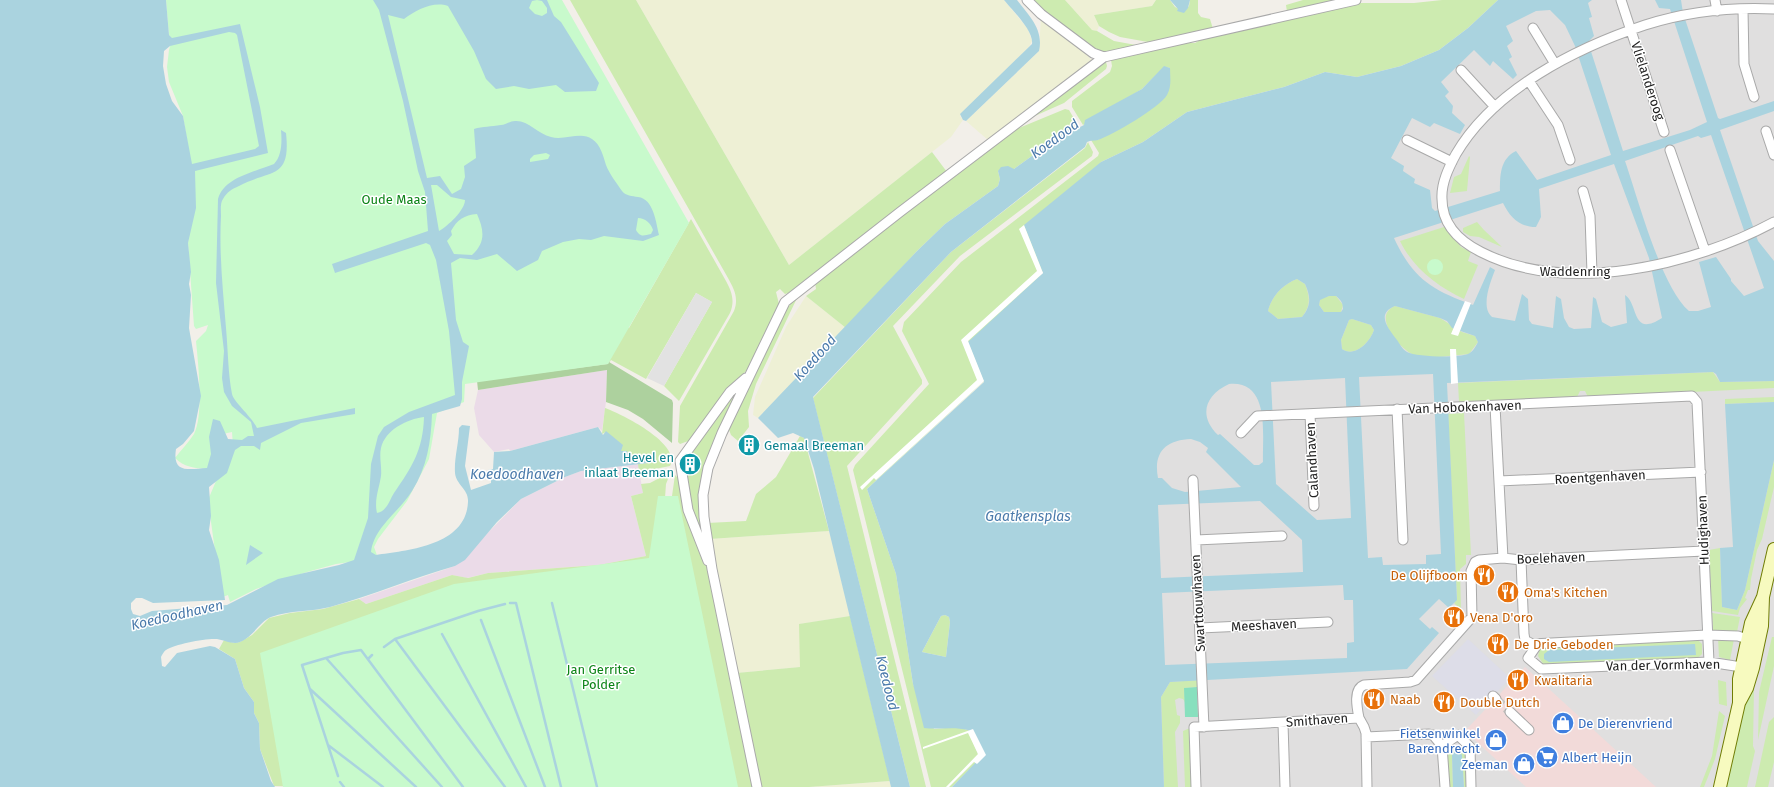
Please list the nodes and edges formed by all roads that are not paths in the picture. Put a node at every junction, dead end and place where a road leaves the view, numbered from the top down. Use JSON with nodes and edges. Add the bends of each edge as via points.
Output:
{"nodes":[{"id":1,"x":1027,"y":0,"type":"edge"},
{"id":2,"x":1356,"y":0,"type":"edge"},
{"id":3,"x":1621,"y":0,"type":"edge"},
{"id":4,"x":1715,"y":0,"type":"edge"},
{"id":5,"x":1743,"y":9,"type":"junction"},
{"id":6,"x":1774,"y":9,"type":"edge"},
{"id":7,"x":1717,"y":11,"type":"junction"},
{"id":8,"x":1533,"y":28,"type":"dead end"},
{"id":9,"x":1631,"y":30,"type":"junction"},
{"id":10,"x":1104,"y":57,"type":"junction"},
{"id":11,"x":1555,"y":64,"type":"junction"},
{"id":12,"x":1461,"y":70,"type":"dead end"},
{"id":13,"x":1529,"y":81,"type":"junction"},
{"id":14,"x":1754,"y":97,"type":"dead end"},
{"id":15,"x":1495,"y":106,"type":"junction"},
{"id":16,"x":1766,"y":131,"type":"dead end"},
{"id":17,"x":1664,"y":132,"type":"dead end"},
{"id":18,"x":1407,"y":140,"type":"dead end"},
{"id":19,"x":1670,"y":150,"type":"dead end"},
{"id":20,"x":1774,"y":155,"type":"edge"},
{"id":21,"x":1570,"y":160,"type":"dead end"},
{"id":22,"x":1452,"y":162,"type":"junction"},
{"id":23,"x":1583,"y":191,"type":"dead end"},
{"id":24,"x":1774,"y":222,"type":"edge"},
{"id":25,"x":1706,"y":252,"type":"junction"},
{"id":26,"x":1592,"y":272,"type":"junction"},
{"id":27,"x":748,"y":376,"type":"junction"},
{"id":28,"x":1695,"y":398,"type":"joint"},
{"id":29,"x":1495,"y":406,"type":"junction"},
{"id":30,"x":1397,"y":409,"type":"junction"},
{"id":31,"x":1310,"y":414,"type":"junction"},
{"id":32,"x":1241,"y":434,"type":"dead end"},
{"id":33,"x":1700,"y":472,"type":"junction"},
{"id":34,"x":1499,"y":481,"type":"junction"},
{"id":35,"x":1193,"y":484,"type":"dead end"},
{"id":36,"x":1314,"y":506,"type":"dead end"},
{"id":37,"x":1282,"y":536,"type":"dead end"},
{"id":38,"x":1196,"y":540,"type":"junction"},
{"id":39,"x":1403,"y":540,"type":"dead end"},
{"id":40,"x":1774,"y":549,"type":"edge"},
{"id":41,"x":1704,"y":551,"type":"junction"},
{"id":42,"x":1503,"y":558,"type":"junction"},
{"id":43,"x":1521,"y":560,"type":"junction"},
{"id":44,"x":712,"y":569,"type":"junction"},
{"id":45,"x":1328,"y":622,"type":"dead end"},
{"id":46,"x":1200,"y":628,"type":"junction"},
{"id":47,"x":1707,"y":635,"type":"junction"},
{"id":48,"x":1753,"y":641,"type":"junction"},
{"id":49,"x":1537,"y":645,"type":"junction"},
{"id":50,"x":1709,"y":662,"type":"junction"},
{"id":51,"x":1747,"y":668,"type":"junction"},
{"id":52,"x":1510,"y":712,"type":"tunnel mouth"},
{"id":53,"x":1359,"y":718,"type":"junction"},
{"id":54,"x":1283,"y":723,"type":"junction"},
{"id":55,"x":1204,"y":726,"type":"junction"},
{"id":56,"x":1529,"y":730,"type":"dead end"},
{"id":57,"x":1366,"y":738,"type":"junction"},
{"id":58,"x":1442,"y":746,"type":"junction"},
{"id":59,"x":1720,"y":786,"type":"edge"},
{"id":60,"x":757,"y":787,"type":"edge"},
{"id":61,"x":1196,"y":787,"type":"edge"},
{"id":62,"x":1286,"y":787,"type":"edge"},
{"id":63,"x":1367,"y":787,"type":"edge"},
{"id":64,"x":1445,"y":787,"type":"edge"},
{"id":65,"x":1471,"y":787,"type":"edge"}],
"edges":[{"from":1,"to":10,"type":"street","via":[[1093,53]]},
{"from":2,"to":10,"type":"street"},
{"from":3,"to":9,"type":"street"},
{"from":4,"to":7,"type":"street"},
{"from":5,"to":6,"type":"street","name":"Waddenring"},
{"from":5,"to":7,"type":"street","name":"Waddenring"},
{"from":5,"to":14,"type":"street","via":[[1744,64]]},
{"from":7,"to":9,"type":"street","name":"Waddenring","via":[[1673,18]]},
{"from":8,"to":11,"type":"street"},
{"from":9,"to":11,"type":"street","name":"Waddenring"},
{"from":9,"to":17,"type":"street","name":"Vlielanderoog"},
{"from":10,"to":27,"type":"street","via":[[785,302]]},
{"from":11,"to":13,"type":"street","name":"Waddenring"},
{"from":12,"to":15,"type":"street"},
{"from":13,"to":15,"type":"street","name":"Waddenring"},
{"from":13,"to":21,"type":"street","via":[[1558,125]]},
{"from":15,"to":22,"type":"street","name":"Waddenring","via":[[1469,134]]},
{"from":16,"to":20,"type":"street"},
{"from":18,"to":22,"type":"street"},
{"from":19,"to":25,"type":"street"},
{"from":22,"to":26,"type":"street","name":"Waddenring","via":[[1442,191],[1443,209],[1452,231],[1466,244],[1510,264],[1549,273]]},
{"from":23,"to":26,"type":"street","via":[[1590,216]]},
{"from":24,"to":25,"type":"street","name":"Waddenring"},
{"from":25,"to":26,"type":"street","name":"Waddenring","via":[[1651,266]]},
{"from":27,"to":44,"type":"street","via":[[722,432],[704,481],[704,517]]},
{"from":27,"to":44,"type":"street","via":[[730,392],[680,461],[688,510]]},
{"from":28,"to":29,"type":"street","name":"Van Hobokenhaven","via":[[1692,396]]},
{"from":28,"to":33,"type":"street","name":"Hudighaven"},
{"from":29,"to":30,"type":"street","name":"Van Hobokenhaven"},
{"from":29,"to":34,"type":"street","name":"Boelehaven"},
{"from":30,"to":31,"type":"street","name":"Van Hobokenhaven"},
{"from":30,"to":39,"type":"street"},
{"from":31,"to":32,"type":"street","name":"Van Hobokenhaven","via":[[1255,417]]},
{"from":31,"to":36,"type":"street","name":"Calandhaven"},
{"from":33,"to":34,"type":"street","name":"Roentgenhaven"},
{"from":33,"to":41,"type":"street","name":"Hudighaven"},
{"from":34,"to":42,"type":"street","name":"Boelehaven"},
{"from":35,"to":38,"type":"street","name":"Swarttouwhaven"},
{"from":37,"to":38,"type":"street"},
{"from":38,"to":46,"type":"street","name":"Swarttouwhaven"},
{"from":40,"to":48,"type":"street","via":[[1763,597],[1752,619]]},
{"from":41,"to":43,"type":"street","name":"Boelehaven"},
{"from":41,"to":47,"type":"street","name":"Hudighaven"},
{"from":42,"to":43,"type":"street","name":"Boelehaven"},
{"from":42,"to":53,"type":"street","via":[[1475,562],[1471,572],[1472,617],[1416,680],[1359,687]]},
{"from":43,"to":49,"type":"street","via":[[1524,638],[1529,643]]},
{"from":44,"to":60,"type":"street"},
{"from":45,"to":46,"type":"street","name":"Meeshaven"},
{"from":46,"to":55,"type":"street","name":"Swarttouwhaven"},
{"from":47,"to":48,"type":"street","name":"Van der Vormhaven","via":[[1738,636]]},
{"from":47,"to":49,"type":"street","name":"Van der Vormhaven"},
{"from":47,"to":50,"type":"street","name":"Hudighaven"},
{"from":48,"to":51,"type":"street"},
{"from":49,"to":50,"type":"street","name":"Van der Vormhaven","via":[[1528,658],[1542,669]]},
{"from":50,"to":51,"type":"street","name":"Van der Vormhaven"},
{"from":51,"to":59,"type":"street","via":[[1738,686],[1739,703]]},
{"from":52,"to":56,"type":"street"},
{"from":53,"to":54,"type":"street","name":"Smithaven"},
{"from":53,"to":57,"type":"street","name":"Smithaven"},
{"from":54,"to":55,"type":"street","name":"Smithaven"},
{"from":54,"to":62,"type":"street"},
{"from":55,"to":61,"type":"street","via":[[1194,727]]},
{"from":57,"to":58,"type":"street","via":[[1429,734]]},
{"from":57,"to":63,"type":"street","name":"Smithaven"},
{"from":58,"to":64,"type":"street"},
{"from":58,"to":65,"type":"street","via":[[1458,735],[1470,748]]}]}
